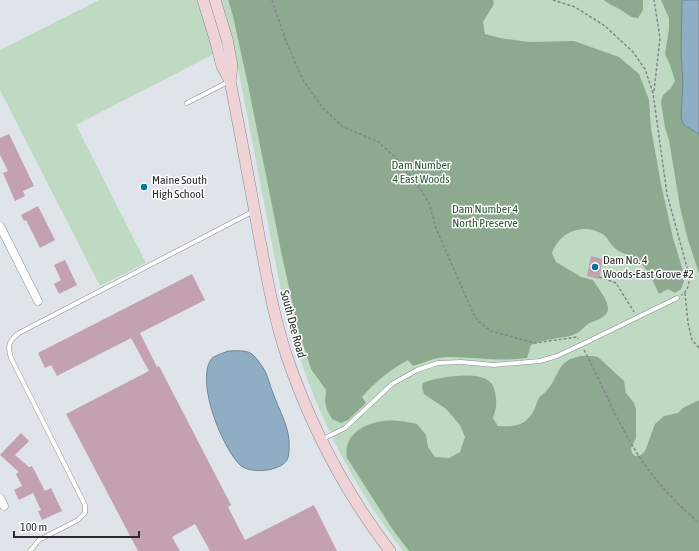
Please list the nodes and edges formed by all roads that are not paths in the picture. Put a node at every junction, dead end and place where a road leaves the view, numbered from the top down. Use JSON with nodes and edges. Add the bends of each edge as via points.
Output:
{"nodes":[{"id":1,"x":203,"y":0,"type":"edge"},
{"id":2,"x":215,"y":0,"type":"edge"},
{"id":3,"x":230,"y":81,"type":"junction"},
{"id":4,"x":187,"y":103,"type":"dead end"},
{"id":5,"x":255,"y":211,"type":"junction"},
{"id":6,"x":0,"y":227,"type":"edge"},
{"id":7,"x":677,"y":298,"type":"road end"},
{"id":8,"x":38,"y":301,"type":"dead end"},
{"id":9,"x":321,"y":440,"type":"junction"},
{"id":10,"x":0,"y":498,"type":"edge"},
{"id":11,"x":4,"y":506,"type":"dead end"},
{"id":12,"x":30,"y":551,"type":"edge"},
{"id":13,"x":390,"y":551,"type":"edge"}],
"edges":[{"from":1,"to":3,"type":"main road","name":"South Dee Road","via":[[222,66]]},
{"from":2,"to":3,"type":"main road","name":"South Dee Road","via":[[232,66]]},
{"from":3,"to":4,"type":"lane"},
{"from":3,"to":5,"type":"main road","name":"South Dee Road"},
{"from":5,"to":9,"type":"main road","name":"South Dee Road","via":[[283,342],[304,402]]},
{"from":5,"to":12,"type":"lane","via":[[19,333],[10,341],[8,351],[11,358],[85,505],[84,513],[78,520],[39,540]]},
{"from":6,"to":8,"type":"street"},
{"from":7,"to":9,"type":"lane","via":[[582,345],[540,361],[494,365],[461,362],[428,365],[392,384],[345,428]]},
{"from":9,"to":13,"type":"main road","name":"South Dee Road","via":[[359,509]]},
{"from":10,"to":11,"type":"street"}]}
